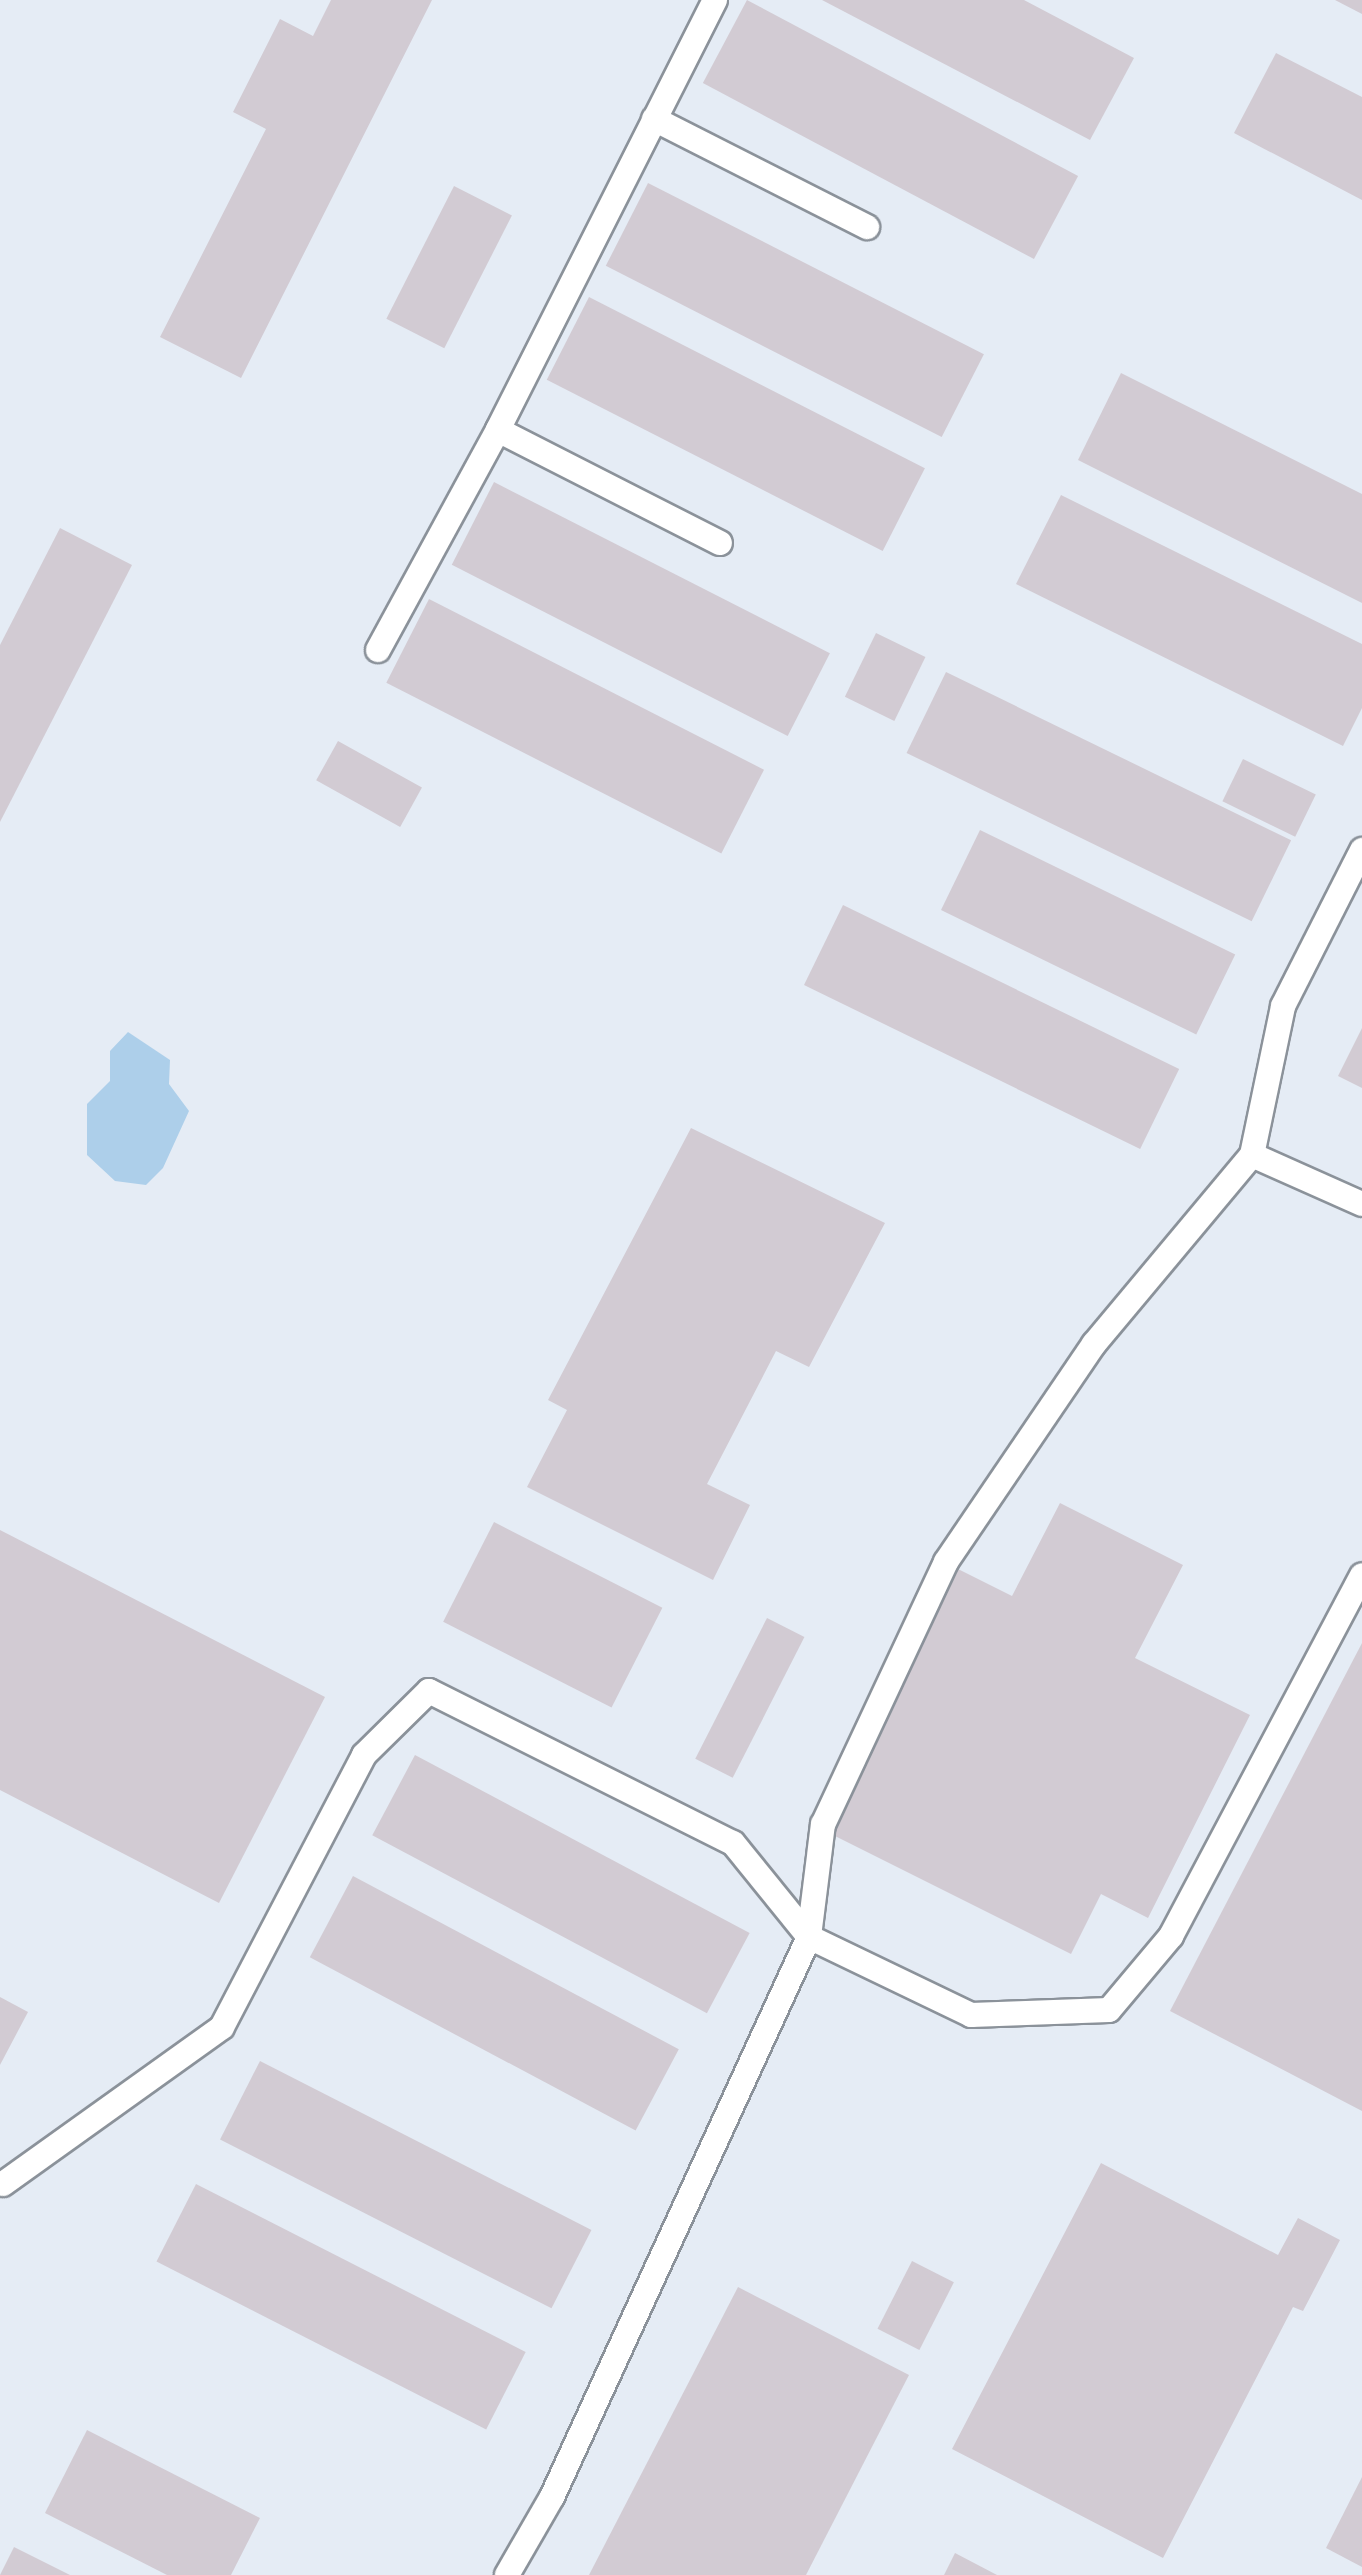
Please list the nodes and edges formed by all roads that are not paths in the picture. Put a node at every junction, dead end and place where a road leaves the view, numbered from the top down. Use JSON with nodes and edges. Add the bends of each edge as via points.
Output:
{"nodes":[{"id":1,"x":715,"y":0,"type":"edge"},
{"id":2,"x":654,"y":119,"type":"junction"},
{"id":3,"x":867,"y":227,"type":"dead end"},
{"id":4,"x":498,"y":430,"type":"junction"},
{"id":5,"x":720,"y":543,"type":"dead end"},
{"id":6,"x":378,"y":650,"type":"dead end"},
{"id":7,"x":1362,"y":850,"type":"edge"},
{"id":8,"x":1252,"y":1154,"type":"junction"},
{"id":9,"x":1362,"y":1204,"type":"edge"},
{"id":10,"x":1362,"y":1575,"type":"edge"},
{"id":11,"x":809,"y":1937,"type":"junction"},
{"id":12,"x":3,"y":2184,"type":"dead end"},
{"id":13,"x":506,"y":2575,"type":"edge"}],
"edges":[{"from":1,"to":2,"type":"lane"},
{"from":2,"to":3,"type":"lane"},
{"from":2,"to":4,"type":"lane"},
{"from":4,"to":5,"type":"lane"},
{"from":4,"to":6,"type":"lane"},
{"from":7,"to":8,"type":"lane","via":[[1283,1006]]},
{"from":8,"to":9,"type":"lane"},
{"from":8,"to":11,"type":"lane","via":[[1094,1344],[946,1562],[823,1824]]},
{"from":10,"to":11,"type":"lane","via":[[1171,1936],[1109,2010],[971,2015]]},
{"from":11,"to":12,"type":"lane","via":[[733,1843],[429,1691],[364,1755],[222,2027]]},
{"from":11,"to":13,"type":"lane","via":[[552,2497]]}]}
